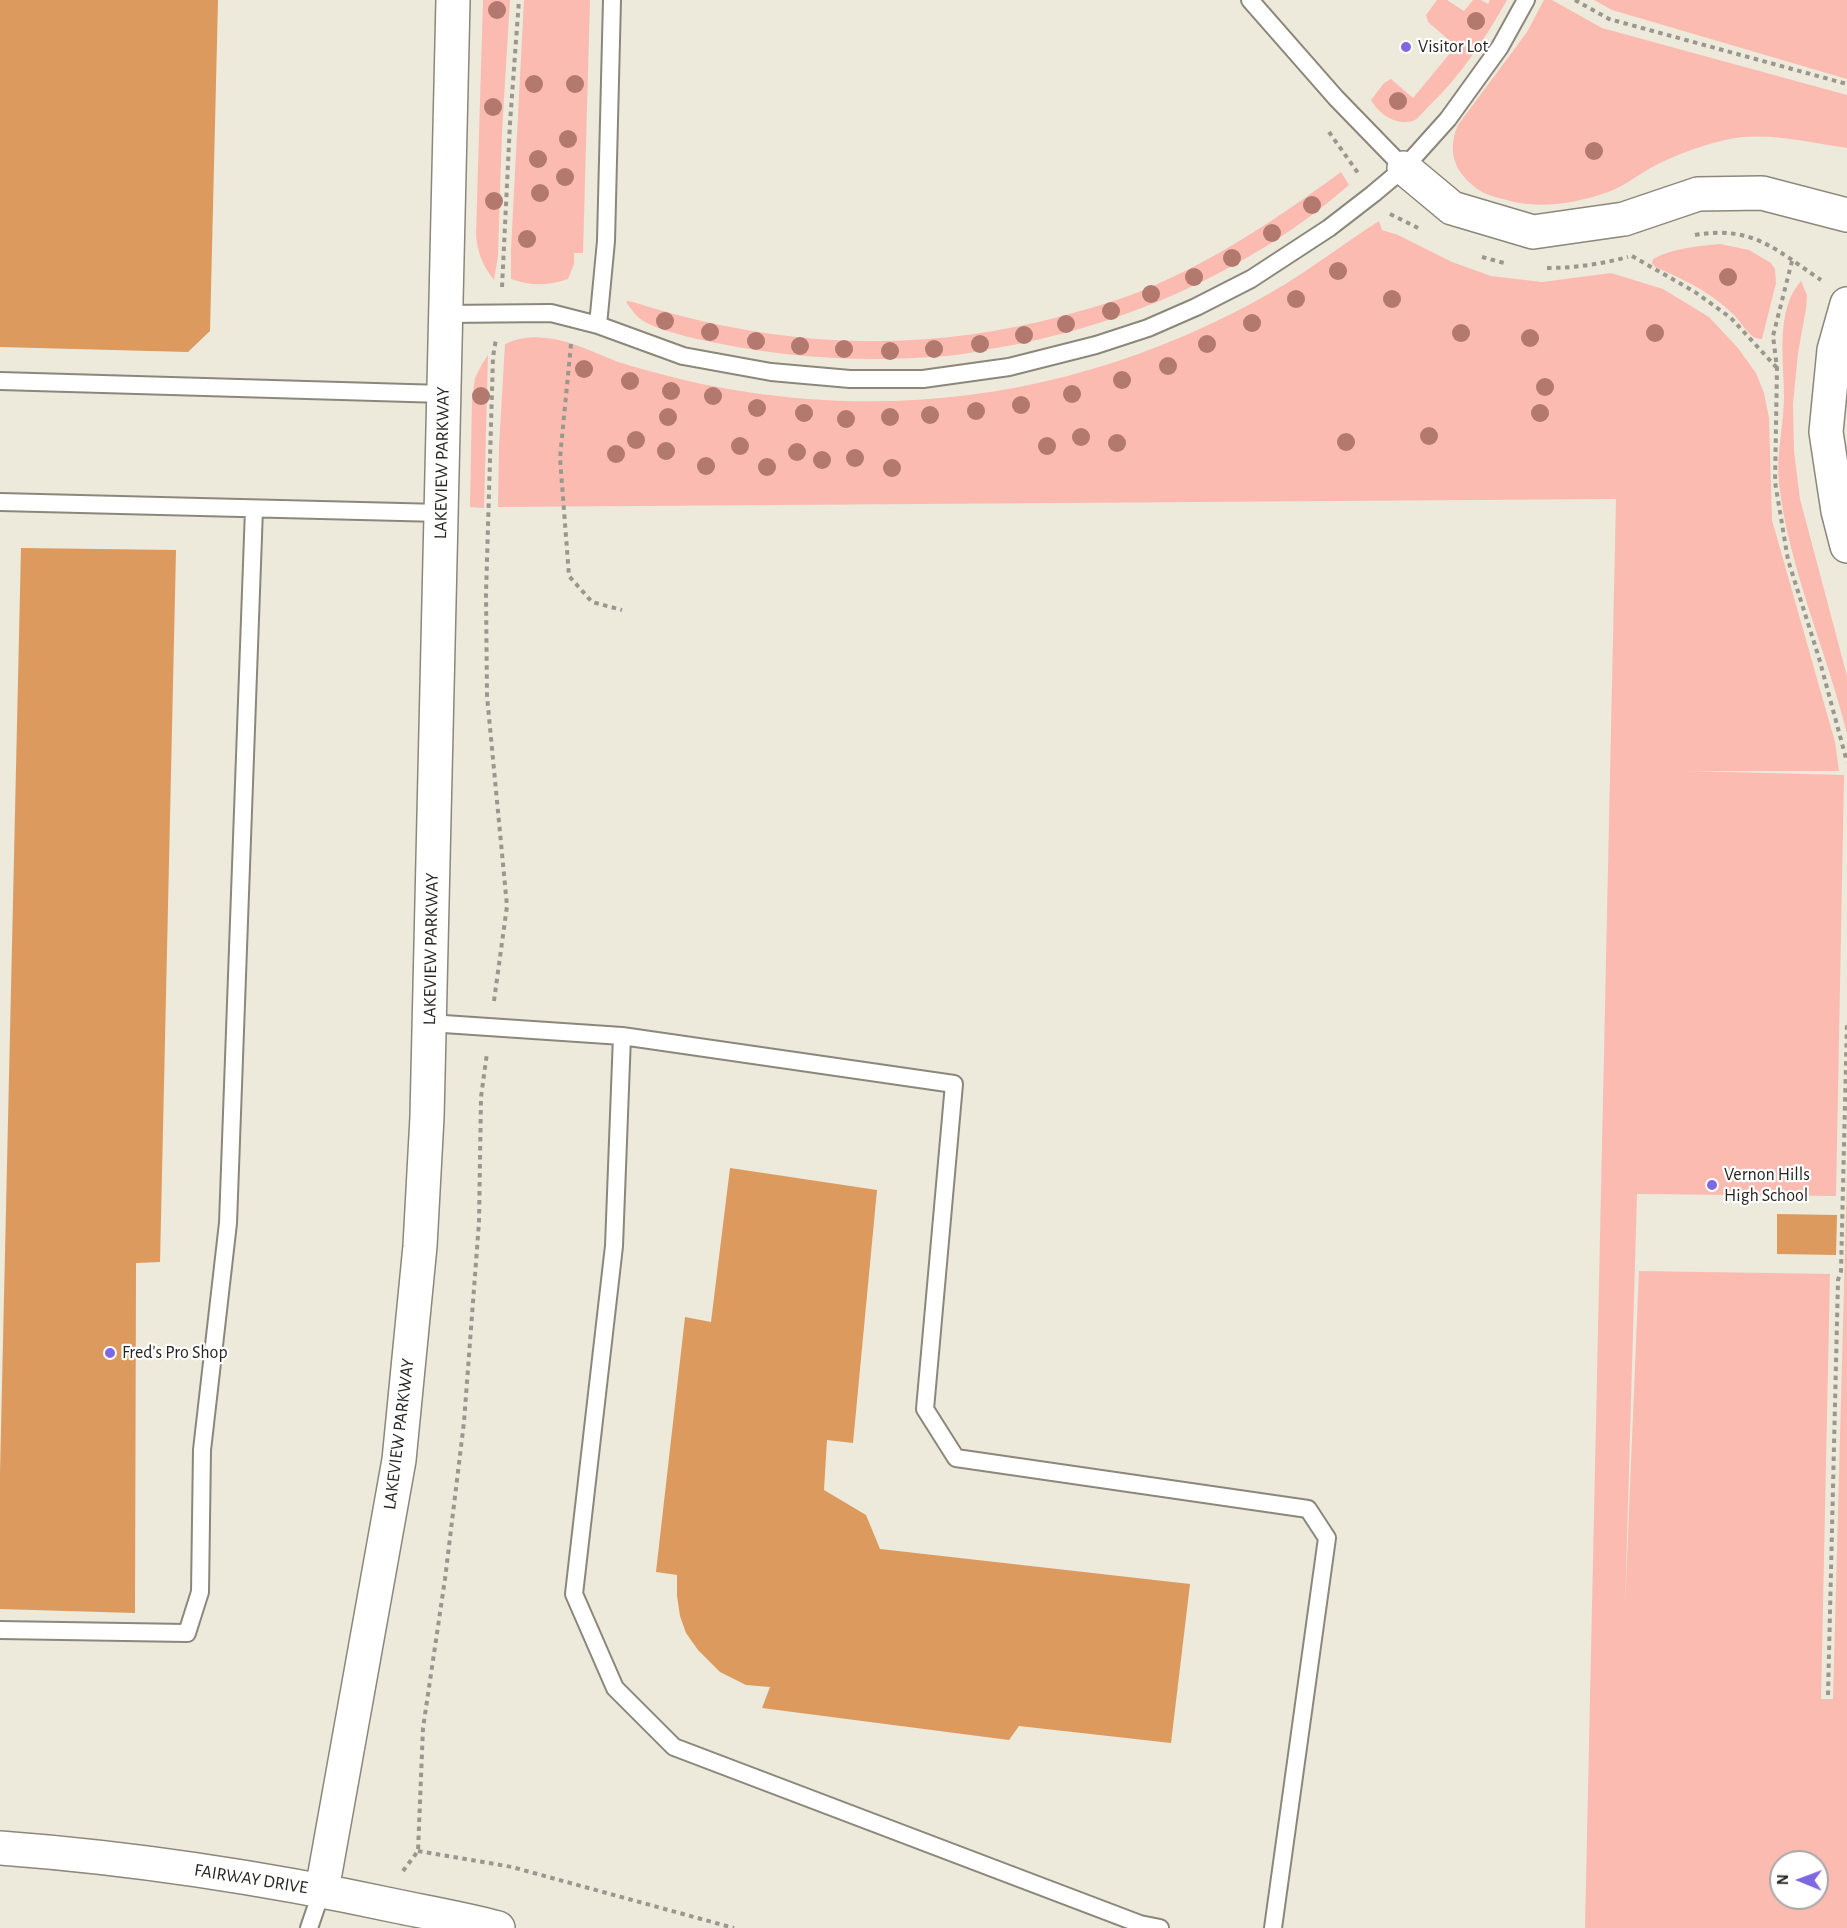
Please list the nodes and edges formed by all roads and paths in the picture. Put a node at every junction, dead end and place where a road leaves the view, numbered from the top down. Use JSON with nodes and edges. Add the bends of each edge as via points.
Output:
{"nodes":[{"id":1,"x":453,"y":0,"type":"edge"},
{"id":2,"x":519,"y":0,"type":"edge"},
{"id":3,"x":612,"y":0,"type":"edge"},
{"id":4,"x":1250,"y":0,"type":"edge"},
{"id":5,"x":1526,"y":0,"type":"edge"},
{"id":6,"x":1575,"y":0,"type":"edge"},
{"id":7,"x":1847,"y":84,"type":"edge"},
{"id":8,"x":1404,"y":168,"type":"junction"},
{"id":9,"x":1847,"y":214,"type":"edge"},
{"id":10,"x":1632,"y":255,"type":"dead end"},
{"id":11,"x":1792,"y":261,"type":"dead end"},
{"id":12,"x":1847,"y":304,"type":"edge"},
{"id":13,"x":500,"y":313,"type":"junction"},
{"id":14,"x":446,"y":314,"type":"junction"},
{"id":15,"x":598,"y":325,"type":"junction"},
{"id":16,"x":572,"y":338,"type":"dead end"},
{"id":17,"x":1778,"y":368,"type":"junction"},
{"id":18,"x":0,"y":381,"type":"edge"},
{"id":19,"x":443,"y":394,"type":"junction"},
{"id":20,"x":0,"y":502,"type":"edge"},
{"id":21,"x":254,"y":509,"type":"junction"},
{"id":22,"x":441,"y":513,"type":"junction"},
{"id":23,"x":1847,"y":546,"type":"edge"},
{"id":24,"x":622,"y":610,"type":"dead end"},
{"id":25,"x":1847,"y":762,"type":"edge"},
{"id":26,"x":1847,"y":1021,"type":"edge"},
{"id":27,"x":429,"y":1023,"type":"junction"},
{"id":28,"x":491,"y":1027,"type":"junction"},
{"id":29,"x":622,"y":1036,"type":"junction"},
{"id":30,"x":0,"y":1630,"type":"edge"},
{"id":31,"x":1828,"y":1695,"type":"dead end"},
{"id":32,"x":0,"y":1848,"type":"edge"},
{"id":33,"x":322,"y":1890,"type":"junction"},
{"id":34,"x":309,"y":1928,"type":"edge"},
{"id":35,"x":498,"y":1928,"type":"edge"},
{"id":36,"x":734,"y":1928,"type":"edge"},
{"id":37,"x":1160,"y":1928,"type":"edge"},
{"id":38,"x":1273,"y":1928,"type":"edge"}],
"edges":[{"from":1,"to":14,"type":"street","name":"LAKEVIEW PARKWAY"},
{"from":2,"to":13,"type":"path"},
{"from":3,"to":15,"type":"lane","via":[[606,241]]},
{"from":4,"to":8,"type":"lane"},
{"from":5,"to":8,"type":"lane","via":[[1500,47],[1448,119]]},
{"from":6,"to":7,"type":"path","via":[[1609,19]]},
{"from":8,"to":9,"type":"street","via":[[1452,208],[1533,232],[1624,219],[1698,194],[1762,193]]},
{"from":8,"to":15,"type":"lane","via":[[1329,228],[1251,279],[1196,307],[1096,345],[1009,367],[923,380],[771,372],[683,356]]},
{"from":10,"to":17,"type":"path","via":[[1731,318]]},
{"from":11,"to":17,"type":"path","via":[[1773,336]]},
{"from":12,"to":23,"type":"street","via":[[1834,350],[1826,432]]},
{"from":13,"to":14,"type":"lane"},
{"from":13,"to":15,"type":"lane","via":[[551,313]]},
{"from":13,"to":28,"type":"path","via":[[493,357],[487,696],[507,906]]},
{"from":14,"to":19,"type":"street","name":"LAKEVIEW PARKWAY"},
{"from":16,"to":24,"type":"path","via":[[560,458],[569,576],[592,602]]},
{"from":17,"to":25,"type":"path","via":[[1775,482],[1788,560]]},
{"from":18,"to":19,"type":"lane"},
{"from":19,"to":22,"type":"street","name":"LAKEVIEW PARKWAY"},
{"from":20,"to":21,"type":"lane"},
{"from":21,"to":22,"type":"lane"},
{"from":21,"to":30,"type":"lane","via":[[228,1223],[202,1450],[200,1592],[187,1633]]},
{"from":22,"to":27,"type":"street","name":"LAKEVIEW PARKWAY"},
{"from":26,"to":31,"type":"path"},
{"from":27,"to":28,"type":"lane"},
{"from":27,"to":33,"type":"street","name":"LAKEVIEW PARKWAY","via":[[420,1246],[399,1460]]},
{"from":28,"to":29,"type":"lane"},
{"from":28,"to":36,"type":"path","via":[[482,1096],[479,1222],[464,1422],[423,1728],[418,1851],[512,1867]]},
{"from":29,"to":37,"type":"lane","via":[[614,1246],[574,1594],[615,1688],[674,1747],[1140,1924]]},
{"from":29,"to":38,"type":"lane","via":[[954,1084],[925,1409],[956,1458],[1308,1509],[1327,1538]]},
{"from":32,"to":33,"type":"street","name":"FAIRWAY DRIVE","via":[[206,1870]]},
{"from":33,"to":34,"type":"lane"},
{"from":33,"to":35,"type":"street","name":"FAIRWAY DRIVE"}]}
